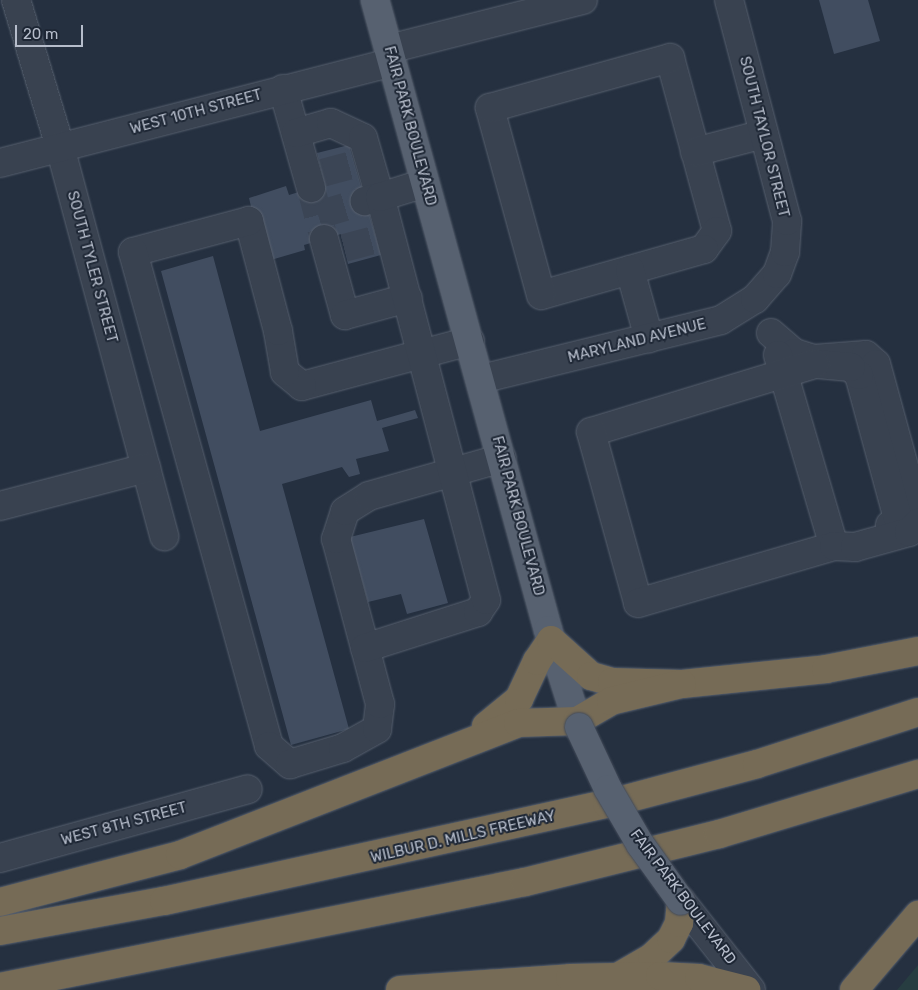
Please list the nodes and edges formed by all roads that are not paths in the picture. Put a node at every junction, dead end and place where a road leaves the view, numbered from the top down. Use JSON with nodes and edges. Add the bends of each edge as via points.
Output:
{"nodes":[{"id":1,"x":16,"y":0,"type":"edge"},
{"id":2,"x":375,"y":0,"type":"edge"},
{"id":3,"x":582,"y":0,"type":"edge"},
{"id":4,"x":729,"y":0,"type":"edge"},
{"id":5,"x":391,"y":55,"type":"junction"},
{"id":6,"x":283,"y":89,"type":"junction"},
{"id":7,"x":296,"y":133,"type":"junction"},
{"id":8,"x":764,"y":134,"type":"junction"},
{"id":9,"x":60,"y":147,"type":"junction"},
{"id":10,"x":695,"y":152,"type":"junction"},
{"id":11,"x":0,"y":163,"type":"edge"},
{"id":12,"x":314,"y":179,"type":"tunnel mouth"},
{"id":13,"x":424,"y":183,"type":"junction"},
{"id":14,"x":373,"y":199,"type":"junction"},
{"id":15,"x":332,"y":246,"type":"tunnel mouth"},
{"id":16,"x":630,"y":270,"type":"junction"},
{"id":17,"x":777,"y":274,"type":"joint"},
{"id":18,"x":408,"y":298,"type":"junction"},
{"id":19,"x":755,"y":299,"type":"junction"},
{"id":20,"x":772,"y":333,"type":"junction"},
{"id":21,"x":649,"y":338,"type":"junction"},
{"id":22,"x":470,"y":341,"type":"junction"},
{"id":23,"x":422,"y":354,"type":"junction"},
{"id":24,"x":785,"y":378,"type":"junction"},
{"id":25,"x":481,"y":379,"type":"junction"},
{"id":26,"x":502,"y":458,"type":"junction"},
{"id":27,"x":146,"y":468,"type":"junction"},
{"id":28,"x":453,"y":473,"type":"junction"},
{"id":29,"x":0,"y":506,"type":"edge"},
{"id":30,"x":918,"y":518,"type":"edge"},
{"id":31,"x":918,"y":523,"type":"edge"},
{"id":32,"x":164,"y":536,"type":"dead end"},
{"id":33,"x":833,"y":543,"type":"junction"},
{"id":34,"x":551,"y":640,"type":"junction"},
{"id":35,"x":365,"y":648,"type":"junction"},
{"id":36,"x":918,"y":651,"type":"edge"},
{"id":37,"x":682,"y":684,"type":"junction"},
{"id":38,"x":918,"y":712,"type":"edge"},
{"id":39,"x":578,"y":724,"type":"junction"},
{"id":40,"x":457,"y":744,"type":"junction"},
{"id":41,"x":918,"y":774,"type":"edge"},
{"id":42,"x":248,"y":789,"type":"dead end"},
{"id":43,"x":0,"y":858,"type":"edge"},
{"id":44,"x":682,"y":901,"type":"junction"},
{"id":45,"x":0,"y":902,"type":"edge"},
{"id":46,"x":918,"y":915,"type":"edge"},
{"id":47,"x":0,"y":931,"type":"edge"},
{"id":48,"x":617,"y":977,"type":"junction"},
{"id":49,"x":0,"y":987,"type":"edge"},
{"id":50,"x":856,"y":989,"type":"edge"},
{"id":51,"x":400,"y":990,"type":"edge"},
{"id":52,"x":746,"y":990,"type":"edge"},
{"id":53,"x":751,"y":990,"type":"edge"}],
"edges":[{"from":1,"to":9,"type":"street","name":"SOUTH TYLER STREET"},
{"from":2,"to":5,"type":"main road","name":"FAIR PARK BOULEVARD"},
{"from":3,"to":5,"type":"street","name":"WEST 10TH STREET"},
{"from":4,"to":8,"type":"street","name":"SOUTH TAYLOR STREET"},
{"from":5,"to":6,"type":"street","name":"WEST 10TH STREET"},
{"from":5,"to":13,"type":"main road","name":"FAIR PARK BOULEVARD"},
{"from":6,"to":7,"type":"street"},
{"from":6,"to":9,"type":"street","name":"WEST 10TH STREET"},
{"from":7,"to":12,"type":"street"},
{"from":7,"to":14,"type":"street","via":[[331,123],[363,138],[362,162]]},
{"from":8,"to":10,"type":"street"},
{"from":8,"to":17,"type":"street","name":"SOUTH TAYLOR STREET","via":[[787,221],[785,252]]},
{"from":9,"to":11,"type":"street","name":"WEST 10TH STREET"},
{"from":9,"to":27,"type":"street","name":"SOUTH TYLER STREET"},
{"from":10,"to":16,"type":"street","via":[[717,231],[704,249]]},
{"from":10,"to":16,"type":"street","via":[[670,58],[490,108],[541,295]]},
{"from":13,"to":14,"type":"street"},
{"from":13,"to":22,"type":"main road","name":"FAIR PARK BOULEVARD"},
{"from":14,"to":18,"type":"street"},
{"from":15,"to":18,"type":"street","via":[[345,315]]},
{"from":16,"to":21,"type":"street"},
{"from":17,"to":19,"type":"street","name":"MARYLAND AVENUE"},
{"from":18,"to":23,"type":"street"},
{"from":19,"to":20,"type":"street"},
{"from":19,"to":21,"type":"street","name":"MARYLAND AVENUE","via":[[720,320]]},
{"from":20,"to":24,"type":"street"},
{"from":20,"to":30,"type":"street","via":[[794,353],[814,359],[866,356],[876,364]]},
{"from":21,"to":25,"type":"street","name":"MARYLAND AVENUE"},
{"from":22,"to":23,"type":"street"},
{"from":22,"to":25,"type":"main road","name":"FAIR PARK BOULEVARD"},
{"from":23,"to":28,"type":"street"},
{"from":23,"to":35,"type":"street","via":[[302,386],[286,372],[249,221],[134,252],[269,746],[290,764],[343,748],[377,728],[380,704]]},
{"from":24,"to":33,"type":"street"},
{"from":24,"to":33,"type":"street","via":[[815,364],[851,367],[859,375],[899,522]]},
{"from":24,"to":33,"type":"street","via":[[591,432],[638,603]]},
{"from":25,"to":26,"type":"main road","name":"FAIR PARK BOULEVARD"},
{"from":26,"to":28,"type":"street"},
{"from":26,"to":34,"type":"main road","name":"FAIR PARK BOULEVARD"},
{"from":27,"to":29,"type":"street"},
{"from":27,"to":32,"type":"street","name":"SOUTH TYLER STREET"},
{"from":28,"to":35,"type":"street","via":[[369,496],[345,511],[336,539]]},
{"from":28,"to":35,"type":"street","via":[[486,600],[483,607],[478,612]]},
{"from":31,"to":33,"type":"street","via":[[909,532],[854,547]]},
{"from":34,"to":37,"type":"highway","via":[[591,676],[612,682]]},
{"from":34,"to":39,"type":"main road","name":"FAIR PARK BOULEVARD"},
{"from":34,"to":40,"type":"highway","via":[[519,699],[497,720]]},
{"from":36,"to":37,"type":"highway","via":[[826,669]]},
{"from":37,"to":39,"type":"highway","via":[[612,701]]},
{"from":38,"to":47,"type":"highway","name":"WILBUR D. MILLS FREEWAY","via":[[757,764],[607,804],[164,901]]},
{"from":39,"to":40,"type":"highway","via":[[518,723]]},
{"from":39,"to":44,"type":"main road","name":"FAIR PARK BOULEVARD","bridge":true,"via":[[608,789],[640,844]]},
{"from":40,"to":45,"type":"highway","via":[[362,786],[180,855]]},
{"from":41,"to":49,"type":"highway","via":[[718,834],[534,880]]},
{"from":42,"to":43,"type":"street","name":"WEST 8TH STREET"},
{"from":44,"to":48,"type":"highway","via":[[679,923],[671,939],[652,958]]},
{"from":44,"to":53,"type":"street","name":"FAIR PARK BOULEVARD"},
{"from":46,"to":50,"type":"highway"},
{"from":48,"to":51,"type":"highway"},
{"from":48,"to":52,"type":"highway","via":[[699,978]]}]}
